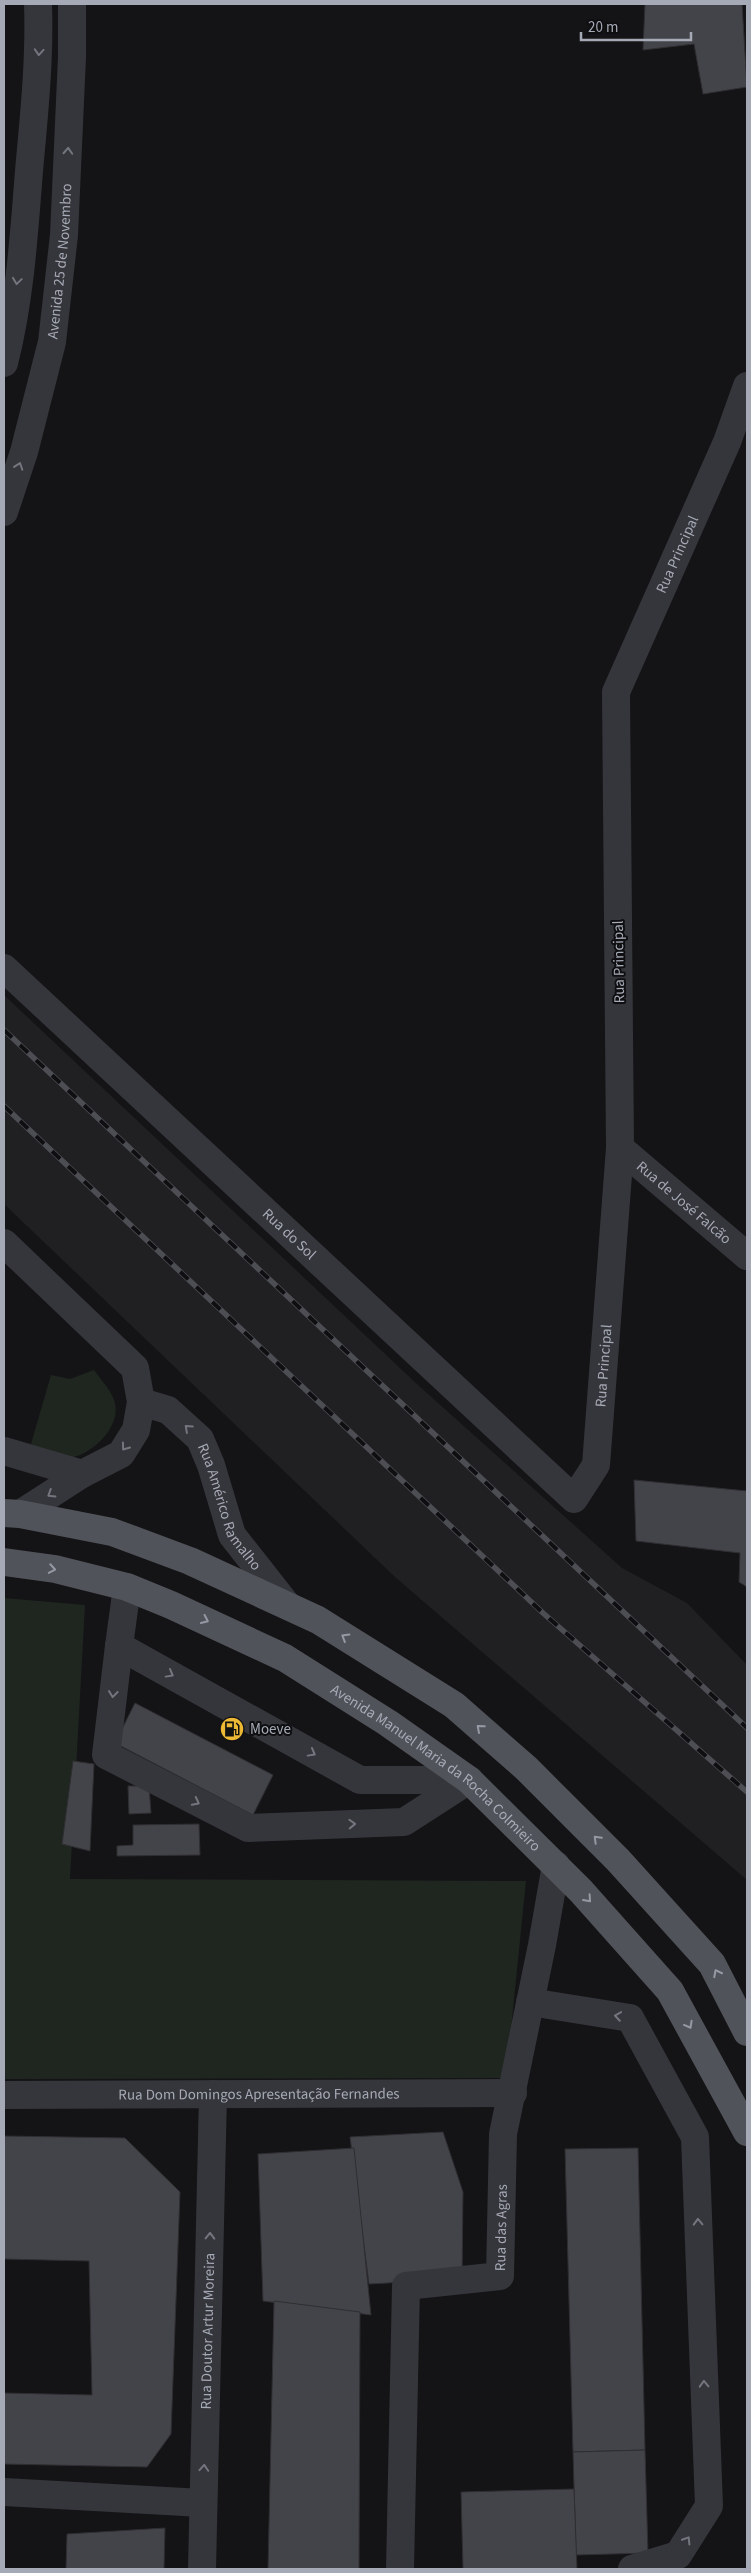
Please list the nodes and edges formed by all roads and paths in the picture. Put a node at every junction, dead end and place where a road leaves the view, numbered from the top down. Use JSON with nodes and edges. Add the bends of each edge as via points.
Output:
{"nodes":[{"id":1,"x":38,"y":4,"type":"edge"},
{"id":2,"x":72,"y":4,"type":"edge"},
{"id":3,"x":4,"y":363,"type":"edge"},
{"id":4,"x":747,"y":386,"type":"edge"},
{"id":5,"x":4,"y":512,"type":"edge"},
{"id":6,"x":4,"y":968,"type":"edge"},
{"id":7,"x":620,"y":1148,"type":"junction"},
{"id":8,"x":4,"y":1242,"type":"edge"},
{"id":9,"x":747,"y":1256,"type":"edge"},
{"id":10,"x":141,"y":1402,"type":"junction"},
{"id":11,"x":4,"y":1451,"type":"edge"},
{"id":12,"x":82,"y":1474,"type":"junction"},
{"id":13,"x":574,"y":1499,"type":"joint"},
{"id":14,"x":12,"y":1513,"type":"edge"},
{"id":15,"x":4,"y":1562,"type":"edge"},
{"id":16,"x":127,"y":1587,"type":"junction"},
{"id":17,"x":287,"y":1605,"type":"junction"},
{"id":18,"x":119,"y":1646,"type":"junction"},
{"id":19,"x":469,"y":1780,"type":"junction"},
{"id":20,"x":556,"y":1865,"type":"junction"},
{"id":21,"x":530,"y":2002,"type":"junction"},
{"id":22,"x":747,"y":2032,"type":"edge"},
{"id":23,"x":513,"y":2093,"type":"junction"},
{"id":24,"x":213,"y":2094,"type":"junction"},
{"id":25,"x":4,"y":2095,"type":"edge"},
{"id":26,"x":747,"y":2132,"type":"edge"},
{"id":27,"x":4,"y":2492,"type":"edge"},
{"id":28,"x":202,"y":2503,"type":"junction"},
{"id":29,"x":202,"y":2569,"type":"edge"},
{"id":30,"x":400,"y":2569,"type":"edge"},
{"id":31,"x":632,"y":2569,"type":"edge"}],
"edges":[{"from":1,"to":3,"type":"street","one_way":true,"via":[[40,46],[24,232]]},
{"from":5,"to":2,"type":"street","name":"Avenida 25 de Novembro","one_way":true,"via":[[24,452],[52,342],[64,235]]},
{"from":4,"to":7,"type":"street","name":"Rua Principal","via":[[727,442],[616,692]]},
{"from":6,"to":13,"type":"street","name":"Rua do Sol"},
{"from":7,"to":9,"type":"street","name":"Rua de José Falcão"},
{"from":7,"to":13,"type":"street","name":"Rua Principal","via":[[596,1465]]},
{"from":8,"to":10,"type":"street","via":[[135,1368]]},
{"from":10,"to":12,"type":"street","one_way":true,"via":[[136,1430],[121,1454]]},
{"from":17,"to":10,"type":"street","name":"Rua Américo Ramalho","one_way":true,"via":[[232,1535],[200,1440],[168,1410]]},
{"from":11,"to":12,"type":"street"},
{"from":12,"to":14,"type":"street","one_way":true},
{"from":14,"to":17,"type":"main road","via":[[112,1532],[190,1561]]},
{"from":15,"to":16,"type":"main road","name":"Avenida Manuel Maria da Rocha Colmieiro","one_way":true,"via":[[54,1569]]},
{"from":16,"to":18,"type":"street"},
{"from":16,"to":19,"type":"main road","name":"Avenida Manuel Maria da Rocha Colmieiro","one_way":true,"via":[[172,1604],[285,1658],[388,1722]]},
{"from":22,"to":17,"type":"main road","one_way":true,"via":[[712,1964],[618,1860],[526,1768],[454,1705],[318,1620]]},
{"from":18,"to":19,"type":"street","one_way":true,"via":[[360,1780]]},
{"from":18,"to":19,"type":"street","one_way":true,"via":[[106,1755],[248,1828],[404,1822]]},
{"from":19,"to":20,"type":"main road","name":"Avenida Manuel Maria da Rocha Colmieiro"},
{"from":20,"to":21,"type":"street","name":"Rua das Agras"},
{"from":20,"to":26,"type":"main road","name":"Avenida Manuel Maria da Rocha Colmieiro","one_way":true,"via":[[670,1991]]},
{"from":21,"to":23,"type":"street","name":"Rua das Agras"},
{"from":31,"to":21,"type":"street","one_way":true,"via":[[678,2555],[709,2506],[694,2137],[630,2018]]},
{"from":23,"to":24,"type":"street","name":"Rua Dom Domingos Apresentação Fernandes"},
{"from":23,"to":30,"type":"street","name":"Rua das Agras","via":[[503,2134],[500,2276],[406,2286]]},
{"from":24,"to":25,"type":"street","name":"Rua Dom Domingos Apresentação Fernandes"},
{"from":28,"to":24,"type":"street","name":"Rua Doutor Artur Moreira","one_way":true,"via":[[206,2449]]},
{"from":27,"to":28,"type":"street"},
{"from":28,"to":29,"type":"street","name":"Rua Doutor Artur Moreira"}]}
